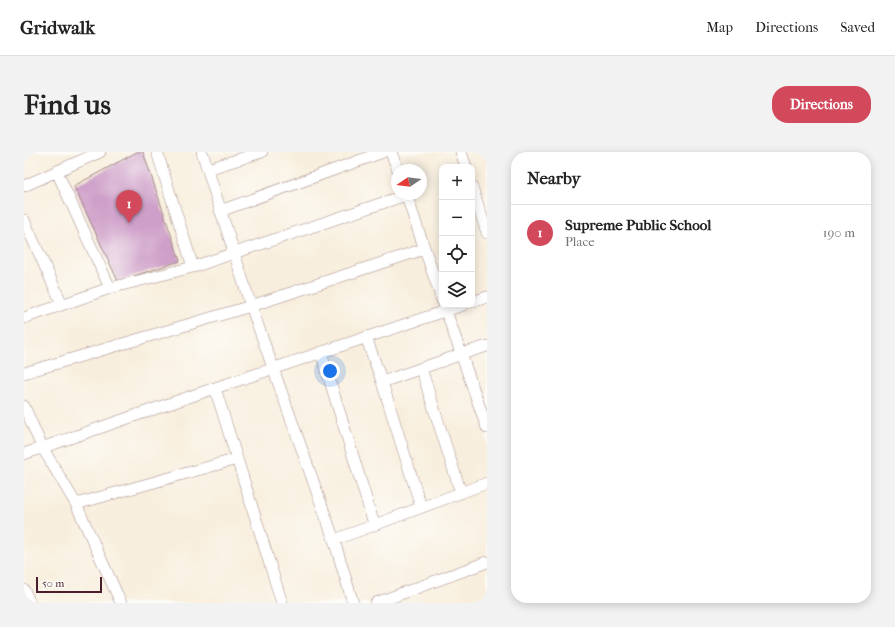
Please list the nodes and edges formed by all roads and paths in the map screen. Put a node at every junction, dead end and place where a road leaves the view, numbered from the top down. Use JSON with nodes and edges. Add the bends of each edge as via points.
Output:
{"nodes":[{"id":1,"x":100,"y":152,"type":"edge"},
{"id":2,"x":157,"y":152,"type":"edge"},
{"id":3,"x":202,"y":152,"type":"edge"},
{"id":4,"x":383,"y":152,"type":"edge"},
{"id":5,"x":391,"y":152,"type":"edge"},
{"id":6,"x":461,"y":152,"type":"edge"},
{"id":7,"x":255,"y":153,"type":"edge"},
{"id":8,"x":396,"y":164,"type":"edge"},
{"id":9,"x":465,"y":164,"type":"edge"},
{"id":10,"x":208,"y":169,"type":"junction"},
{"id":11,"x":56,"y":172,"type":"junction"},
{"id":12,"x":24,"y":186,"type":"edge"},
{"id":13,"x":475,"y":195,"type":"edge"},
{"id":14,"x":391,"y":200,"type":"edge"},
{"id":15,"x":408,"y":200,"type":"edge"},
{"id":16,"x":220,"y":211,"type":"junction"},
{"id":17,"x":24,"y":220,"type":"edge"},
{"id":18,"x":486,"y":226,"type":"edge"},
{"id":19,"x":424,"y":249,"type":"junction"},
{"id":20,"x":234,"y":253,"type":"junction"},
{"id":21,"x":193,"y":267,"type":"junction"},
{"id":22,"x":110,"y":288,"type":"junction"},
{"id":23,"x":439,"y":291,"type":"edge"},
{"id":24,"x":487,"y":297,"type":"edge"},
{"id":25,"x":475,"y":301,"type":"edge"},
{"id":26,"x":62,"y":304,"type":"junction"},
{"id":27,"x":251,"y":306,"type":"junction"},
{"id":28,"x":439,"y":307,"type":"edge"},
{"id":29,"x":445,"y":308,"type":"edge"},
{"id":30,"x":24,"y":318,"type":"edge"},
{"id":31,"x":366,"y":337,"type":"junction"},
{"id":32,"x":487,"y":346,"type":"edge"},
{"id":33,"x":321,"y":352,"type":"junction"},
{"id":34,"x":462,"y":354,"type":"junction"},
{"id":35,"x":273,"y":368,"type":"junction"},
{"id":36,"x":421,"y":368,"type":"junction"},
{"id":37,"x":24,"y":373,"type":"edge"},
{"id":38,"x":382,"y":382,"type":"junction"},
{"id":39,"x":215,"y":388,"type":"junction"},
{"id":40,"x":24,"y":406,"type":"edge"},
{"id":41,"x":487,"y":428,"type":"edge"},
{"id":42,"x":42,"y":447,"type":"junction"},
{"id":43,"x":24,"y":454,"type":"edge"},
{"id":44,"x":237,"y":459,"type":"junction"},
{"id":45,"x":487,"y":483,"type":"edge"},
{"id":46,"x":461,"y":493,"type":"junction"},
{"id":47,"x":76,"y":504,"type":"junction"},
{"id":48,"x":421,"y":506,"type":"junction"},
{"id":49,"x":374,"y":524,"type":"junction"},
{"id":50,"x":334,"y":540,"type":"junction"},
{"id":51,"x":487,"y":562,"type":"edge"},
{"id":52,"x":24,"y":590,"type":"edge"},
{"id":53,"x":30,"y":603,"type":"edge"},
{"id":54,"x":121,"y":603,"type":"edge"},
{"id":55,"x":282,"y":603,"type":"edge"},
{"id":56,"x":353,"y":603,"type":"edge"},
{"id":57,"x":376,"y":603,"type":"edge"}],
"edges":[{"from":1,"to":11,"type":"street"},
{"from":2,"to":21,"type":"street"},
{"from":3,"to":10,"type":"street"},
{"from":4,"to":16,"type":"street"},
{"from":5,"to":8,"type":"street"},
{"from":6,"to":9,"type":"street"},
{"from":7,"to":10,"type":"street"},
{"from":10,"to":16,"type":"street"},
{"from":11,"to":12,"type":"street"},
{"from":11,"to":22,"type":"street"},
{"from":13,"to":18,"type":"street"},
{"from":14,"to":20,"type":"street"},
{"from":15,"to":19,"type":"street"},
{"from":16,"to":20,"type":"street"},
{"from":17,"to":26,"type":"street"},
{"from":19,"to":23,"type":"street"},
{"from":19,"to":27,"type":"street"},
{"from":20,"to":21,"type":"street"},
{"from":20,"to":27,"type":"street"},
{"from":21,"to":22,"type":"street"},
{"from":22,"to":26,"type":"street"},
{"from":24,"to":25,"type":"street"},
{"from":26,"to":30,"type":"street"},
{"from":27,"to":35,"type":"street"},
{"from":27,"to":37,"type":"street"},
{"from":28,"to":31,"type":"street"},
{"from":29,"to":34,"type":"street"},
{"from":31,"to":33,"type":"street"},
{"from":31,"to":38,"type":"street"},
{"from":32,"to":34,"type":"street"},
{"from":33,"to":35,"type":"street"},
{"from":33,"to":49,"type":"street"},
{"from":34,"to":36,"type":"street"},
{"from":34,"to":41,"type":"street"},
{"from":35,"to":39,"type":"street"},
{"from":35,"to":50,"type":"street"},
{"from":36,"to":38,"type":"street"},
{"from":36,"to":46,"type":"street"},
{"from":38,"to":48,"type":"street"},
{"from":39,"to":42,"type":"street"},
{"from":39,"to":44,"type":"street"},
{"from":40,"to":42,"type":"street"},
{"from":42,"to":43,"type":"street"},
{"from":42,"to":47,"type":"street"},
{"from":44,"to":47,"type":"street"},
{"from":44,"to":55,"type":"street"},
{"from":45,"to":46,"type":"street"},
{"from":46,"to":48,"type":"street"},
{"from":47,"to":54,"type":"street"},
{"from":48,"to":49,"type":"street"},
{"from":49,"to":50,"type":"street"},
{"from":50,"to":56,"type":"street"},
{"from":51,"to":57,"type":"street"},
{"from":52,"to":53,"type":"street"}]}
